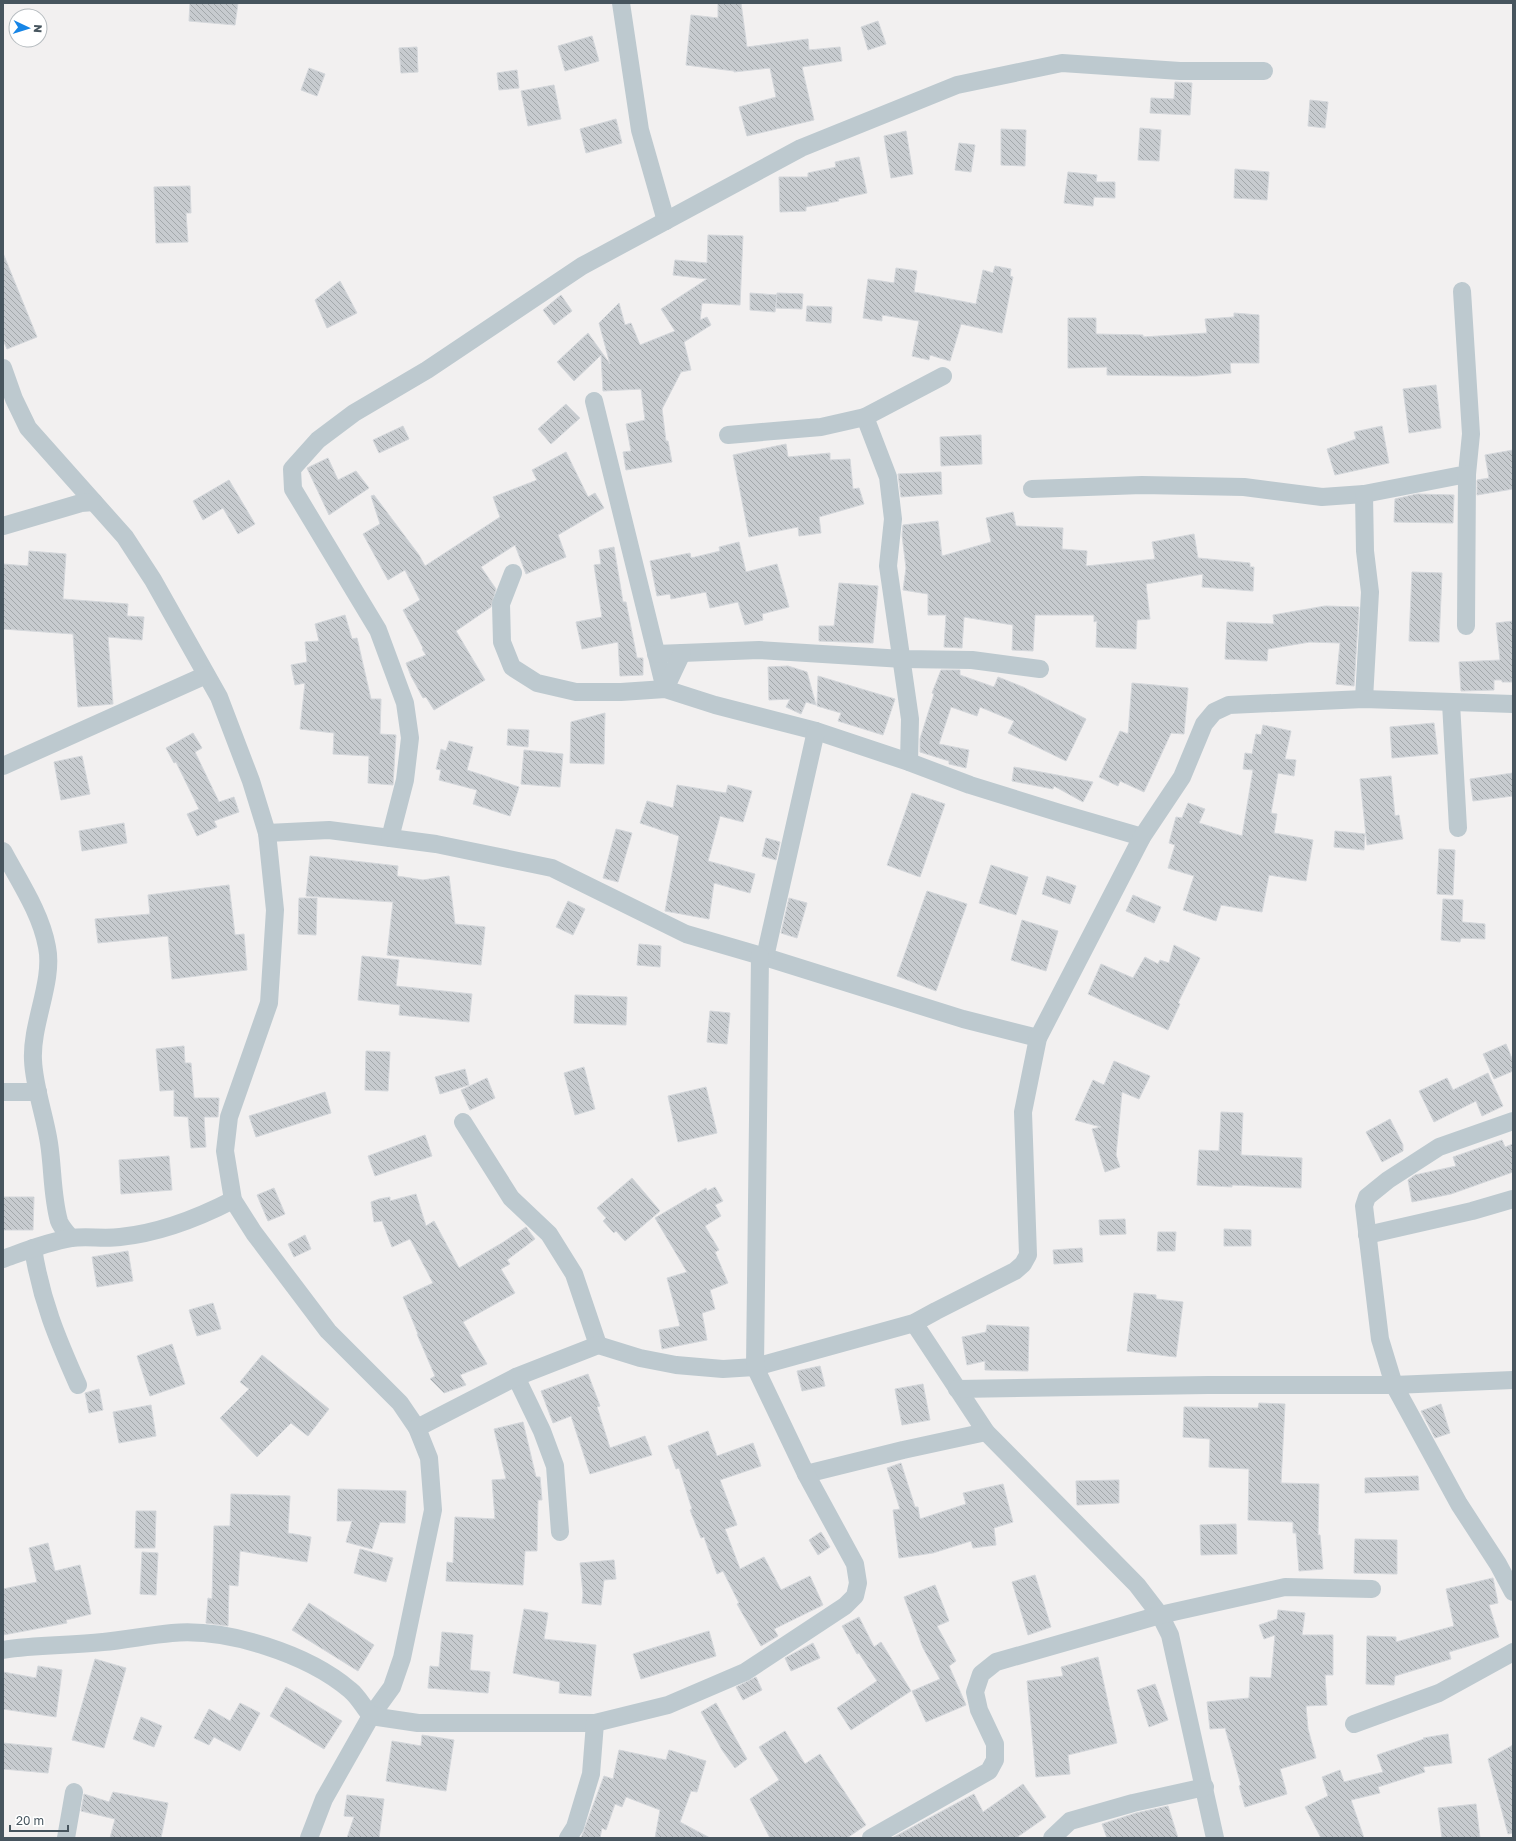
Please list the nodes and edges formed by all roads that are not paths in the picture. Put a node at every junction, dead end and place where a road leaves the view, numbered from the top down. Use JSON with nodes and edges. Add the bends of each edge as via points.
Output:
{"nodes":[{"id":1,"x":621,"y":3,"type":"edge"},
{"id":2,"x":1264,"y":71,"type":"dead end"},
{"id":3,"x":666,"y":221,"type":"junction"},
{"id":4,"x":1462,"y":291,"type":"dead end"},
{"id":5,"x":3,"y":368,"type":"edge"},
{"id":6,"x":943,"y":376,"type":"dead end"},
{"id":7,"x":594,"y":401,"type":"dead end"},
{"id":8,"x":865,"y":417,"type":"junction"},
{"id":9,"x":728,"y":435,"type":"dead end"},
{"id":10,"x":1467,"y":474,"type":"junction"},
{"id":11,"x":1032,"y":489,"type":"dead end"},
{"id":12,"x":1364,"y":494,"type":"junction"},
{"id":13,"x":94,"y":502,"type":"junction"},
{"id":14,"x":3,"y":526,"type":"edge"},
{"id":15,"x":513,"y":573,"type":"dead end"},
{"id":16,"x":1466,"y":626,"type":"dead end"},
{"id":17,"x":682,"y":653,"type":"junction"},
{"id":18,"x":656,"y":654,"type":"junction"},
{"id":19,"x":903,"y":659,"type":"junction"},
{"id":20,"x":1040,"y":669,"type":"dead end"},
{"id":21,"x":206,"y":675,"type":"junction"},
{"id":22,"x":665,"y":689,"type":"junction"},
{"id":23,"x":1364,"y":699,"type":"junction"},
{"id":24,"x":1451,"y":703,"type":"junction"},
{"id":25,"x":1513,"y":704,"type":"edge"},
{"id":26,"x":816,"y":731,"type":"junction"},
{"id":27,"x":909,"y":762,"type":"junction"},
{"id":28,"x":3,"y":766,"type":"edge"},
{"id":29,"x":1458,"y":828,"type":"dead end"},
{"id":30,"x":267,"y":833,"type":"junction"},
{"id":31,"x":1142,"y":837,"type":"junction"},
{"id":32,"x":390,"y":838,"type":"junction"},
{"id":33,"x":3,"y":851,"type":"edge"},
{"id":34,"x":763,"y":956,"type":"junction"},
{"id":35,"x":1038,"y":1038,"type":"junction"},
{"id":36,"x":3,"y":1092,"type":"edge"},
{"id":37,"x":38,"y":1092,"type":"junction"},
{"id":38,"x":1513,"y":1121,"type":"edge"},
{"id":39,"x":463,"y":1122,"type":"dead end"},
{"id":40,"x":1513,"y":1199,"type":"edge"},
{"id":41,"x":233,"y":1200,"type":"junction"},
{"id":42,"x":1366,"y":1235,"type":"junction"},
{"id":43,"x":72,"y":1238,"type":"junction"},
{"id":44,"x":33,"y":1248,"type":"junction"},
{"id":45,"x":3,"y":1259,"type":"edge"},
{"id":46,"x":914,"y":1324,"type":"junction"},
{"id":47,"x":598,"y":1345,"type":"junction"},
{"id":48,"x":755,"y":1367,"type":"junction"},
{"id":49,"x":516,"y":1377,"type":"junction"},
{"id":50,"x":1513,"y":1380,"type":"edge"},
{"id":51,"x":78,"y":1385,"type":"dead end"},
{"id":52,"x":1394,"y":1385,"type":"junction"},
{"id":53,"x":957,"y":1389,"type":"junction"},
{"id":54,"x":417,"y":1428,"type":"junction"},
{"id":55,"x":986,"y":1432,"type":"junction"},
{"id":56,"x":806,"y":1474,"type":"junction"},
{"id":57,"x":560,"y":1532,"type":"dead end"},
{"id":58,"x":1372,"y":1589,"type":"dead end"},
{"id":59,"x":1513,"y":1592,"type":"edge"},
{"id":60,"x":1160,"y":1615,"type":"junction"},
{"id":61,"x":3,"y":1650,"type":"edge"},
{"id":62,"x":1513,"y":1652,"type":"edge"},
{"id":63,"x":371,"y":1716,"type":"junction"},
{"id":64,"x":595,"y":1723,"type":"junction"},
{"id":65,"x":1354,"y":1724,"type":"dead end"},
{"id":66,"x":1205,"y":1787,"type":"junction"},
{"id":67,"x":74,"y":1792,"type":"dead end"},
{"id":68,"x":66,"y":1838,"type":"edge"},
{"id":69,"x":308,"y":1838,"type":"edge"},
{"id":70,"x":568,"y":1838,"type":"edge"},
{"id":71,"x":870,"y":1838,"type":"edge"},
{"id":72,"x":1052,"y":1838,"type":"edge"},
{"id":73,"x":1215,"y":1838,"type":"edge"}],
"edges":[{"from":1,"to":3,"type":"street","via":[[640,130]]},
{"from":2,"to":3,"type":"street","via":[[1180,71],[1062,63],[957,85],[800,148]]},
{"from":3,"to":32,"type":"street","via":[[582,266],[427,370],[354,413],[318,440],[292,469],[293,489],[378,630],[405,703],[410,738],[405,780]]},
{"from":4,"to":10,"type":"street","via":[[1471,434]]},
{"from":5,"to":13,"type":"street","via":[[28,428]]},
{"from":6,"to":8,"type":"street"},
{"from":7,"to":18,"type":"street"},
{"from":8,"to":9,"type":"street","via":[[821,427]]},
{"from":8,"to":19,"type":"street","via":[[888,478],[893,519],[888,566]]},
{"from":10,"to":12,"type":"street"},
{"from":10,"to":16,"type":"street"},
{"from":11,"to":12,"type":"street","via":[[1150,485],[1244,487],[1322,497]]},
{"from":12,"to":23,"type":"street","via":[[1365,551],[1370,592]]},
{"from":13,"to":14,"type":"street","via":[[81,503]]},
{"from":13,"to":21,"type":"street","via":[[125,536],[153,580]]},
{"from":15,"to":22,"type":"street","via":[[501,604],[502,642],[512,667],[537,683],[576,692]]},
{"from":17,"to":18,"type":"street"},
{"from":17,"to":19,"type":"street","via":[[759,650]]},
{"from":17,"to":22,"type":"street"},
{"from":18,"to":22,"type":"street"},
{"from":19,"to":20,"type":"street","via":[[972,660]]},
{"from":19,"to":27,"type":"street","via":[[910,718]]},
{"from":21,"to":28,"type":"street"},
{"from":21,"to":30,"type":"street","via":[[218,697],[240,753]]},
{"from":22,"to":26,"type":"street","via":[[715,705]]},
{"from":23,"to":24,"type":"street"},
{"from":23,"to":31,"type":"street","via":[[1229,705],[1214,712],[1204,724],[1182,777]]},
{"from":24,"to":25,"type":"street"},
{"from":24,"to":29,"type":"street"},
{"from":26,"to":27,"type":"street"},
{"from":26,"to":34,"type":"street"},
{"from":27,"to":31,"type":"street","via":[[1060,813]]},
{"from":30,"to":32,"type":"street","via":[[329,830]]},
{"from":30,"to":41,"type":"street","via":[[275,910],[269,1003],[229,1117],[225,1151]]},
{"from":31,"to":35,"type":"street"},
{"from":32,"to":34,"type":"street","via":[[436,844],[552,868],[686,934]]},
{"from":33,"to":37,"type":"street","via":[[31,904],[48,947],[47,975],[37,1019],[33,1060]]},
{"from":34,"to":35,"type":"street","via":[[963,1020]]},
{"from":34,"to":48,"type":"street"},
{"from":35,"to":46,"type":"street","via":[[1023,1112],[1028,1254],[1023,1264],[1015,1271]]},
{"from":36,"to":37,"type":"street"},
{"from":37,"to":43,"type":"street","via":[[49,1143],[56,1206],[60,1223]]},
{"from":38,"to":42,"type":"street","via":[[1439,1147],[1383,1183],[1367,1197],[1364,1206]]},
{"from":39,"to":47,"type":"street","via":[[511,1198],[549,1234],[574,1274]]},
{"from":40,"to":42,"type":"street"},
{"from":41,"to":43,"type":"street","via":[[205,1214],[162,1229],[120,1238]]},
{"from":41,"to":54,"type":"street","via":[[254,1233],[328,1331],[400,1403]]},
{"from":42,"to":52,"type":"street","via":[[1380,1339]]},
{"from":43,"to":44,"type":"street"},
{"from":44,"to":45,"type":"street"},
{"from":44,"to":51,"type":"street","via":[[47,1313]]},
{"from":46,"to":48,"type":"street"},
{"from":46,"to":53,"type":"street"},
{"from":47,"to":48,"type":"street","via":[[640,1358],[676,1365],[722,1369]]},
{"from":47,"to":49,"type":"street"},
{"from":48,"to":56,"type":"street"},
{"from":49,"to":54,"type":"street"},
{"from":49,"to":57,"type":"street","via":[[542,1431],[555,1466]]},
{"from":50,"to":52,"type":"street"},
{"from":52,"to":53,"type":"street"},
{"from":52,"to":59,"type":"street","via":[[1459,1504]]},
{"from":53,"to":55,"type":"street"},
{"from":54,"to":63,"type":"street","via":[[429,1458],[433,1510],[402,1658],[392,1687]]},
{"from":55,"to":56,"type":"street"},
{"from":55,"to":60,"type":"street","via":[[1137,1585]]},
{"from":56,"to":64,"type":"street","via":[[855,1564],[858,1583],[855,1596],[845,1606],[745,1672],[668,1705]]},
{"from":58,"to":60,"type":"street","via":[[1284,1587]]},
{"from":60,"to":66,"type":"street","via":[[1170,1635]]},
{"from":60,"to":71,"type":"street","via":[[996,1662],[981,1674],[975,1692],[979,1710],[995,1744],[995,1760],[989,1771]]},
{"from":61,"to":63,"type":"street","via":[[103,1642],[172,1633],[232,1638],[279,1649],[318,1668],[351,1690]]},
{"from":62,"to":65,"type":"street","via":[[1439,1693]]},
{"from":63,"to":64,"type":"street","via":[[418,1723]]},
{"from":63,"to":69,"type":"street","via":[[324,1799]]},
{"from":64,"to":70,"type":"street","via":[[591,1774],[575,1826]]},
{"from":66,"to":72,"type":"street","via":[[1133,1803],[1070,1821]]},
{"from":66,"to":73,"type":"street"},
{"from":67,"to":68,"type":"street"}]}
